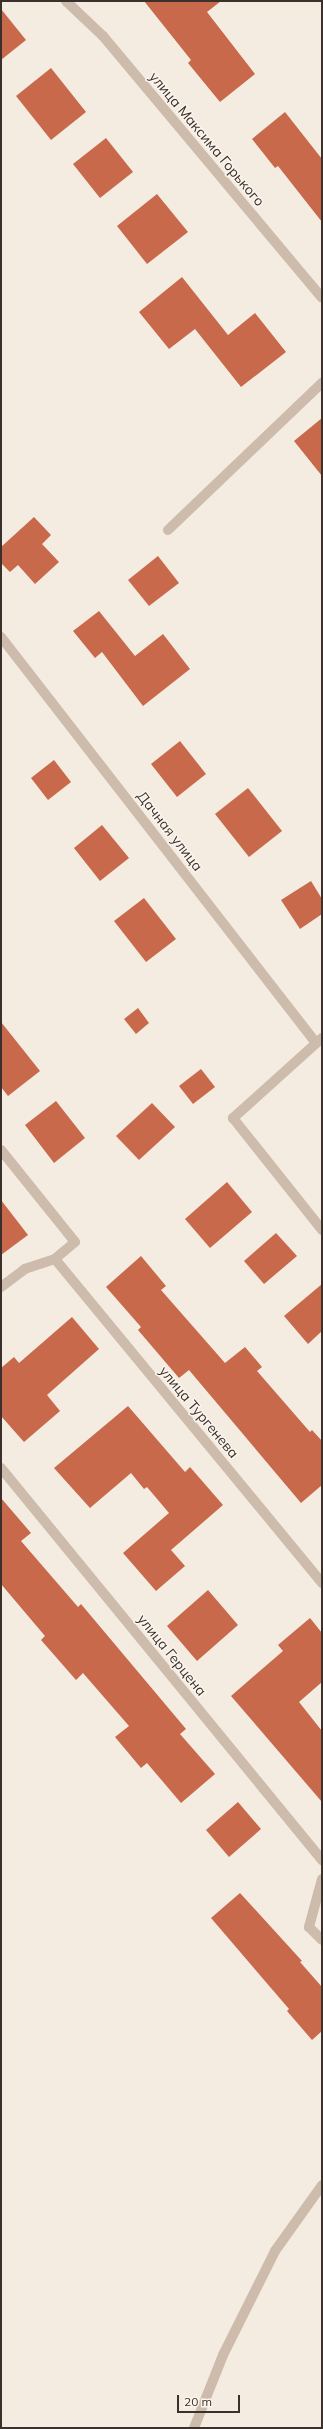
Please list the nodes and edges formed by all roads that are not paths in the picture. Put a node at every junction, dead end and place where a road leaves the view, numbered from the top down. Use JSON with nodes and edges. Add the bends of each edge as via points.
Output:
{"nodes":[{"id":1,"x":66,"y":1,"type":"edge"},
{"id":2,"x":322,"y":298,"type":"edge"},
{"id":3,"x":322,"y":383,"type":"edge"},
{"id":4,"x":168,"y":530,"type":"dead end"},
{"id":5,"x":1,"y":637,"type":"edge"},
{"id":6,"x":319,"y":1040,"type":"edge"},
{"id":7,"x":1,"y":1150,"type":"edge"},
{"id":8,"x":322,"y":1230,"type":"edge"},
{"id":9,"x":55,"y":1259,"type":"junction"},
{"id":10,"x":1,"y":1287,"type":"edge"},
{"id":11,"x":1,"y":1468,"type":"edge"},
{"id":12,"x":322,"y":1583,"type":"edge"},
{"id":13,"x":322,"y":1860,"type":"edge"},
{"id":14,"x":322,"y":1879,"type":"edge"},
{"id":15,"x":322,"y":1940,"type":"edge"},
{"id":16,"x":322,"y":2185,"type":"edge"},
{"id":17,"x":194,"y":2428,"type":"edge"}],
"edges":[{"from":1,"to":2,"type":"street","name":"улица Максима Горького","via":[[103,36]]},
{"from":3,"to":4,"type":"street"},
{"from":5,"to":6,"type":"street","name":"Дачная улица"},
{"from":6,"to":8,"type":"street","via":[[233,1118]]},
{"from":7,"to":9,"type":"street","via":[[75,1242]]},
{"from":9,"to":10,"type":"street","via":[[25,1269]]},
{"from":9,"to":12,"type":"street","name":"улица Тургенева"},
{"from":11,"to":13,"type":"street","name":"улица Герцена"},
{"from":14,"to":15,"type":"street","via":[[309,1927]]},
{"from":16,"to":17,"type":"street","via":[[275,2251],[223,2356]]}]}
